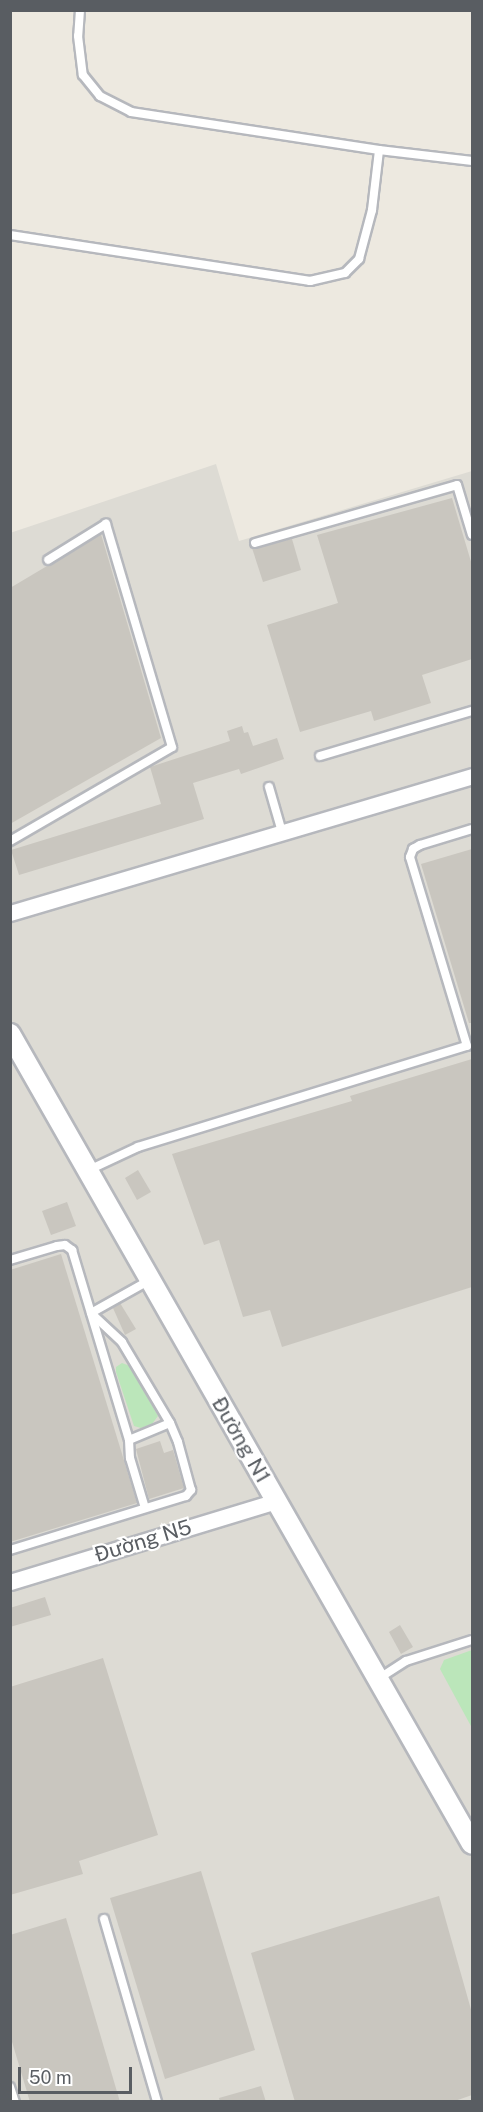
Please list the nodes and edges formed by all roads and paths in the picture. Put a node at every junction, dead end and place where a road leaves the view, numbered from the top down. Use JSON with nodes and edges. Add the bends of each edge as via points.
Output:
{"nodes":[{"id":1,"x":80,"y":10,"type":"edge"},
{"id":2,"x":379,"y":150,"type":"junction"},
{"id":3,"x":472,"y":161,"type":"edge"},
{"id":4,"x":10,"y":235,"type":"edge"},
{"id":5,"x":468,"y":508,"type":"edge"},
{"id":6,"x":472,"y":535,"type":"edge"},
{"id":7,"x":255,"y":543,"type":"dead end"},
{"id":8,"x":48,"y":560,"type":"dead end"},
{"id":9,"x":472,"y":711,"type":"edge"},
{"id":10,"x":320,"y":756,"type":"dead end"},
{"id":11,"x":472,"y":776,"type":"edge"},
{"id":12,"x":269,"y":787,"type":"dead end"},
{"id":13,"x":472,"y":829,"type":"edge"},
{"id":14,"x":282,"y":832,"type":"junction"},
{"id":15,"x":10,"y":841,"type":"edge"},
{"id":16,"x":10,"y":913,"type":"edge"},
{"id":17,"x":10,"y":1034,"type":"edge"},
{"id":18,"x":16,"y":1054,"type":"edge"},
{"id":19,"x":87,"y":1171,"type":"junction"},
{"id":20,"x":10,"y":1260,"type":"edge"},
{"id":21,"x":150,"y":1280,"type":"junction"},
{"id":22,"x":91,"y":1313,"type":"junction"},
{"id":23,"x":170,"y":1423,"type":"junction"},
{"id":24,"x":129,"y":1440,"type":"junction"},
{"id":25,"x":276,"y":1501,"type":"junction"},
{"id":26,"x":145,"y":1508,"type":"junction"},
{"id":27,"x":10,"y":1550,"type":"edge"},
{"id":28,"x":10,"y":1582,"type":"edge"},
{"id":29,"x":472,"y":1640,"type":"edge"},
{"id":30,"x":378,"y":1679,"type":"junction"},
{"id":31,"x":472,"y":1845,"type":"edge"},
{"id":32,"x":104,"y":1919,"type":"dead end"},
{"id":33,"x":10,"y":2087,"type":"edge"},
{"id":34,"x":15,"y":2102,"type":"edge"},
{"id":35,"x":157,"y":2102,"type":"edge"}],
"edges":[{"from":1,"to":2,"type":"lane","via":[[78,36],[83,75],[100,96],[131,112]]},
{"from":2,"to":3,"type":"lane"},
{"from":2,"to":4,"type":"lane","via":[[372,210],[359,259],[345,273],[333,276],[310,281]]},
{"from":5,"to":6,"type":"lane"},
{"from":5,"to":7,"type":"lane","via":[[457,485]]},
{"from":8,"to":15,"type":"lane","via":[[106,524],[172,747]]},
{"from":9,"to":10,"type":"lane"},
{"from":11,"to":14,"type":"street"},
{"from":12,"to":14,"type":"lane"},
{"from":13,"to":19,"type":"lane","via":[[420,845],[410,857],[467,1046],[138,1146]]},
{"from":14,"to":16,"type":"street"},
{"from":17,"to":18,"type":"street","name":"Đường N1"},
{"from":18,"to":19,"type":"street","name":"Đường N1"},
{"from":19,"to":21,"type":"street","name":"Đường N1"},
{"from":20,"to":22,"type":"lane","via":[[65,1245],[72,1250]]},
{"from":21,"to":22,"type":"lane"},
{"from":21,"to":25,"type":"street","name":"Đường N1"},
{"from":22,"to":23,"type":"lane","via":[[122,1342]]},
{"from":22,"to":24,"type":"lane"},
{"from":23,"to":24,"type":"lane"},
{"from":23,"to":26,"type":"lane","via":[[191,1490],[186,1496]]},
{"from":24,"to":26,"type":"lane","via":[[130,1458]]},
{"from":25,"to":28,"type":"street","name":"Đường N5"},
{"from":25,"to":30,"type":"street","name":"Đường N1"},
{"from":26,"to":27,"type":"lane"},
{"from":29,"to":30,"type":"lane","via":[[406,1661]]},
{"from":30,"to":31,"type":"street","name":"Đường N1"},
{"from":32,"to":35,"type":"lane"},
{"from":33,"to":34,"type":"lane"}]}
